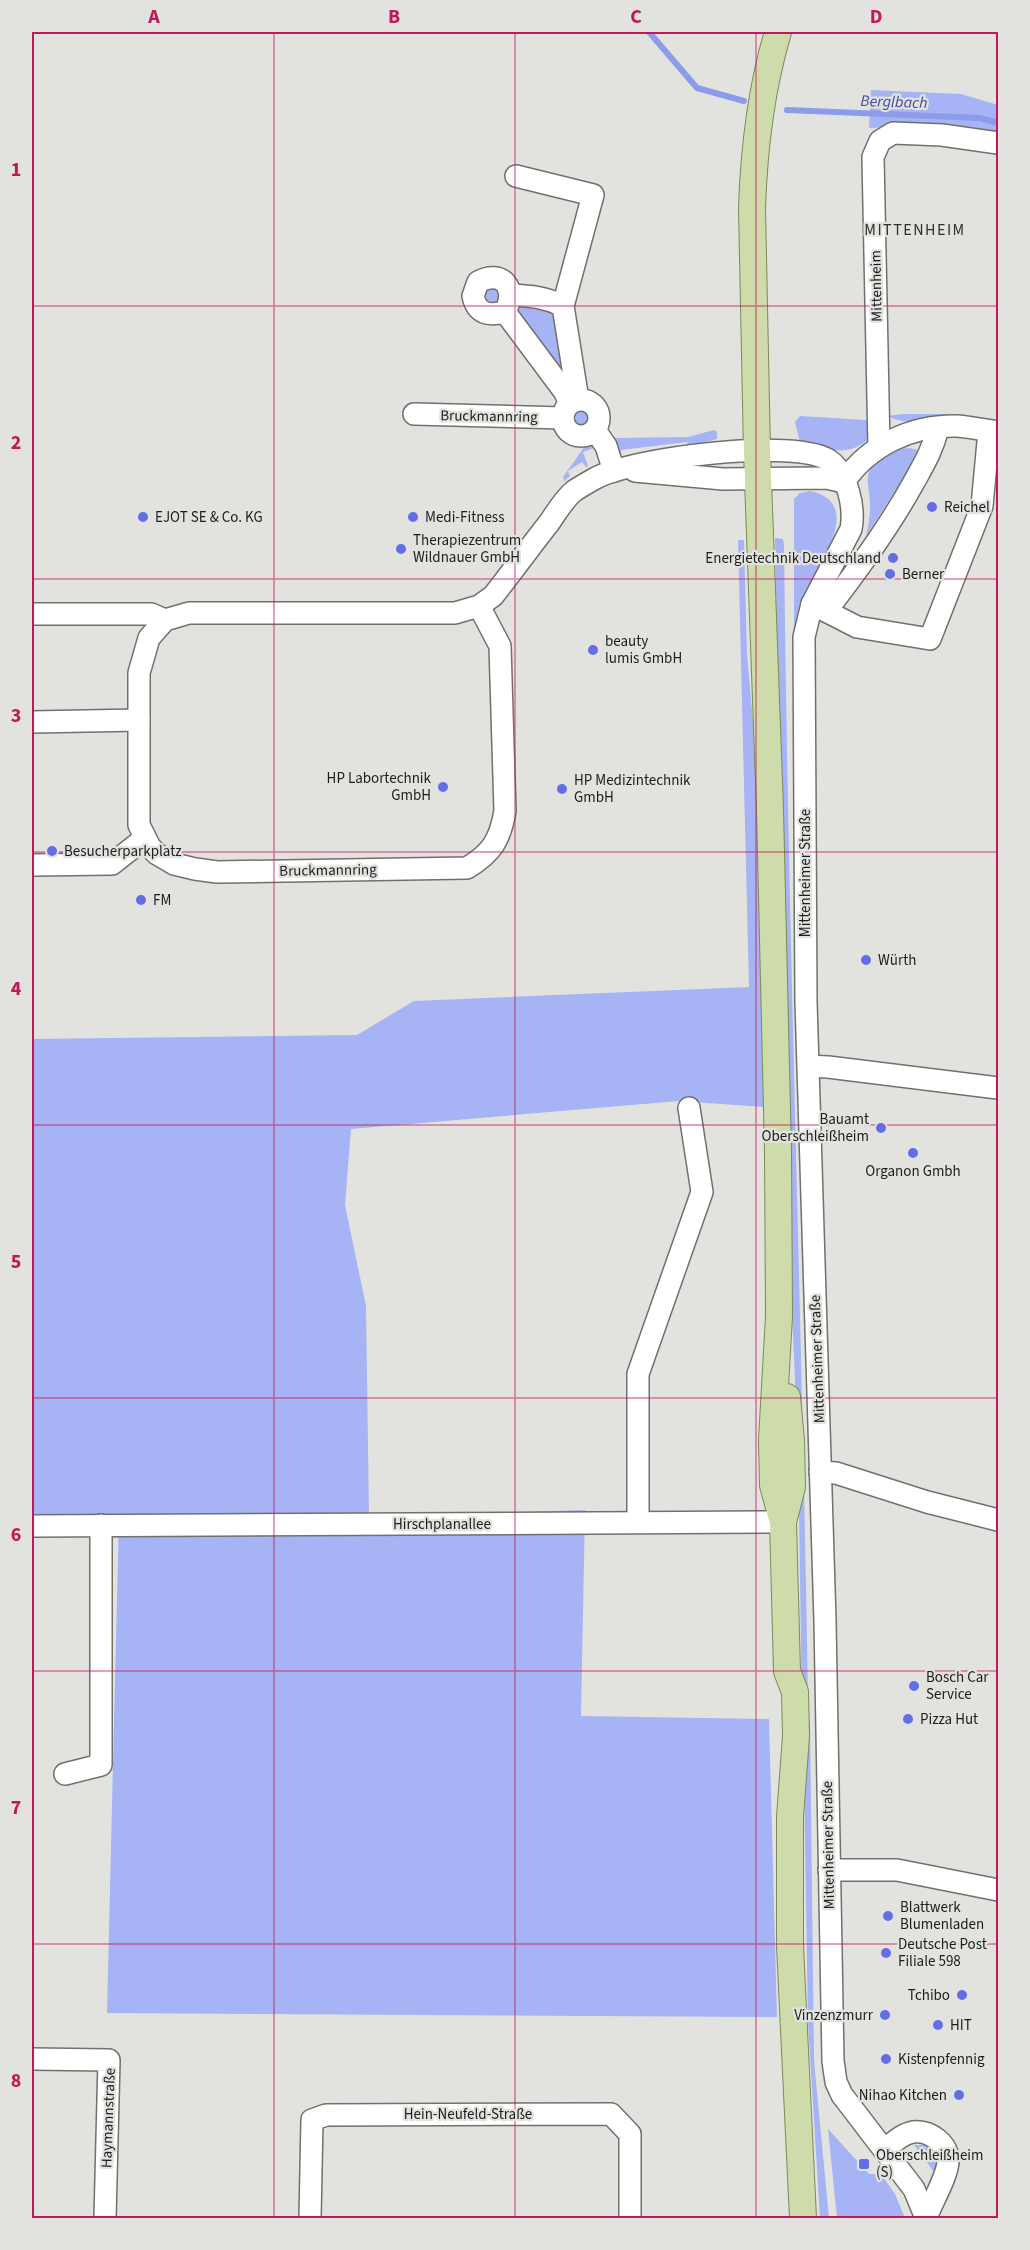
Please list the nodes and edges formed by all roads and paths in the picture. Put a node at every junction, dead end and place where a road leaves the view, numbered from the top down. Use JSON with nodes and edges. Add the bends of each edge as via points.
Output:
{"nodes":[{"id":1,"x":778,"y":32,"type":"edge"},
{"id":2,"x":999,"y":143,"type":"edge"},
{"id":3,"x":516,"y":176,"type":"dead end"},
{"id":4,"x":563,"y":306,"type":"junction"},
{"id":5,"x":570,"y":407,"type":"junction"},
{"id":6,"x":414,"y":414,"type":"dead end"},
{"id":7,"x":938,"y":428,"type":"junction"},
{"id":8,"x":595,"y":430,"type":"junction"},
{"id":9,"x":994,"y":431,"type":"edge"},
{"id":10,"x":879,"y":447,"type":"junction"},
{"id":11,"x":757,"y":452,"type":"junction"},
{"id":12,"x":618,"y":470,"type":"junction"},
{"id":13,"x":758,"y":479,"type":"junction"},
{"id":14,"x":844,"y":482,"type":"junction"},
{"id":15,"x":479,"y":606,"type":"junction"},
{"id":16,"x":819,"y":608,"type":"junction"},
{"id":17,"x":32,"y":614,"type":"edge"},
{"id":18,"x":165,"y":620,"type":"junction"},
{"id":19,"x":139,"y":720,"type":"junction"},
{"id":20,"x":32,"y":722,"type":"edge"},
{"id":21,"x":145,"y":838,"type":"junction"},
{"id":22,"x":32,"y":866,"type":"edge"},
{"id":23,"x":808,"y":1066,"type":"junction"},
{"id":24,"x":999,"y":1088,"type":"edge"},
{"id":25,"x":688,"y":1108,"type":"dead end"},
{"id":26,"x":820,"y":1472,"type":"junction"},
{"id":27,"x":999,"y":1520,"type":"edge"},
{"id":28,"x":638,"y":1522,"type":"junction"},
{"id":29,"x":783,"y":1522,"type":"junction"},
{"id":30,"x":32,"y":1526,"type":"edge"},
{"id":31,"x":100,"y":1526,"type":"junction"},
{"id":32,"x":65,"y":1774,"type":"dead end"},
{"id":33,"x":829,"y":1870,"type":"junction"},
{"id":34,"x":999,"y":1890,"type":"edge"},
{"id":35,"x":32,"y":2059,"type":"edge"},
{"id":36,"x":885,"y":2150,"type":"junction"},
{"id":37,"x":105,"y":2218,"type":"edge"},
{"id":38,"x":310,"y":2218,"type":"edge"},
{"id":39,"x":630,"y":2218,"type":"edge"},
{"id":40,"x":804,"y":2218,"type":"edge"},
{"id":41,"x":926,"y":2218,"type":"edge"}],
"edges":[{"from":1,"to":11,"type":"main road","via":[[763,92],[753,168]]},
{"from":2,"to":10,"type":"street","name":"Mittenheim","via":[[893,133],[880,141],[873,157]]},
{"from":3,"to":4,"type":"street","via":[[593,195]]},
{"from":4,"to":5,"type":"street"},
{"from":4,"to":5,"type":"street","via":[[536,296],[508,304],[564,391]]},
{"from":5,"to":6,"type":"street","name":"Bruckmannring"},
{"from":5,"to":8,"type":"street","via":[[587,400],[595,405],[599,422]]},
{"from":5,"to":8,"type":"street","via":[[565,426],[571,433],[588,435]]},
{"from":7,"to":9,"type":"street"},
{"from":7,"to":10,"type":"street","via":[[893,439]]},
{"from":7,"to":16,"type":"street","via":[[934,446],[869,556]]},
{"from":8,"to":12,"type":"street"},
{"from":9,"to":16,"type":"street","via":[[982,506],[930,639],[857,627]]},
{"from":10,"to":14,"type":"street"},
{"from":11,"to":12,"type":"street","via":[[665,458]]},
{"from":11,"to":13,"type":"main road"},
{"from":11,"to":14,"type":"street","name":"Mittenheimer Straße","via":[[821,456],[839,471]]},
{"from":12,"to":13,"type":"street"},
{"from":12,"to":15,"type":"street","via":[[572,492],[493,596]]},
{"from":13,"to":14,"type":"street","via":[[827,478]]},
{"from":13,"to":29,"type":"main road","via":[[778,1152],[779,1316],[772,1485]]},
{"from":14,"to":16,"type":"street","name":"Mittenheimer Straße","via":[[852,511],[851,529]]},
{"from":15,"to":18,"type":"street","via":[[455,613],[189,613]]},
{"from":15,"to":21,"type":"street","name":"Bruckmannring","via":[[501,646],[504,811],[493,848],[481,860],[467,868],[216,872],[174,864],[157,854]]},
{"from":16,"to":23,"type":"street","name":"Mittenheimer Straße","via":[[804,637]]},
{"from":17,"to":18,"type":"street","via":[[151,614]]},
{"from":18,"to":19,"type":"street","via":[[149,638],[139,673]]},
{"from":19,"to":20,"type":"street"},
{"from":19,"to":21,"type":"street","via":[[139,825]]},
{"from":21,"to":22,"type":"street","via":[[112,864]]},
{"from":23,"to":24,"type":"street"},
{"from":23,"to":26,"type":"street","name":"Mittenheimer Straße"},
{"from":25,"to":28,"type":"street","via":[[702,1192],[638,1374]]},
{"from":26,"to":27,"type":"street","via":[[836,1473]]},
{"from":26,"to":33,"type":"street","name":"Mittenheimer Straße"},
{"from":28,"to":29,"type":"street","name":"Hirschplanallee"},
{"from":28,"to":31,"type":"street","name":"Hirschplanallee"},
{"from":29,"to":40,"type":"main road","via":[[787,1671],[779,1693],[780,1737],[790,1817],[790,1946]]},
{"from":30,"to":31,"type":"street","name":"Hirschplanallee"},
{"from":31,"to":32,"type":"street","via":[[101,1765]]},
{"from":33,"to":34,"type":"street","via":[[897,1870]]},
{"from":33,"to":36,"type":"street","name":"Mittenheimer Straße","via":[[836,2082],[857,2117]]},
{"from":35,"to":37,"type":"street","name":"Haymannstraße","via":[[109,2060]]},
{"from":36,"to":41,"type":"street","name":"Mittenheimer Straße","via":[[914,2189]]},
{"from":36,"to":41,"type":"street","via":[[912,2132],[932,2136],[948,2154],[947,2170]]},
{"from":38,"to":39,"type":"street","name":"Hein-Neufeld-Straße","via":[[312,2120],[326,2115],[611,2114],[630,2134]]}]}
